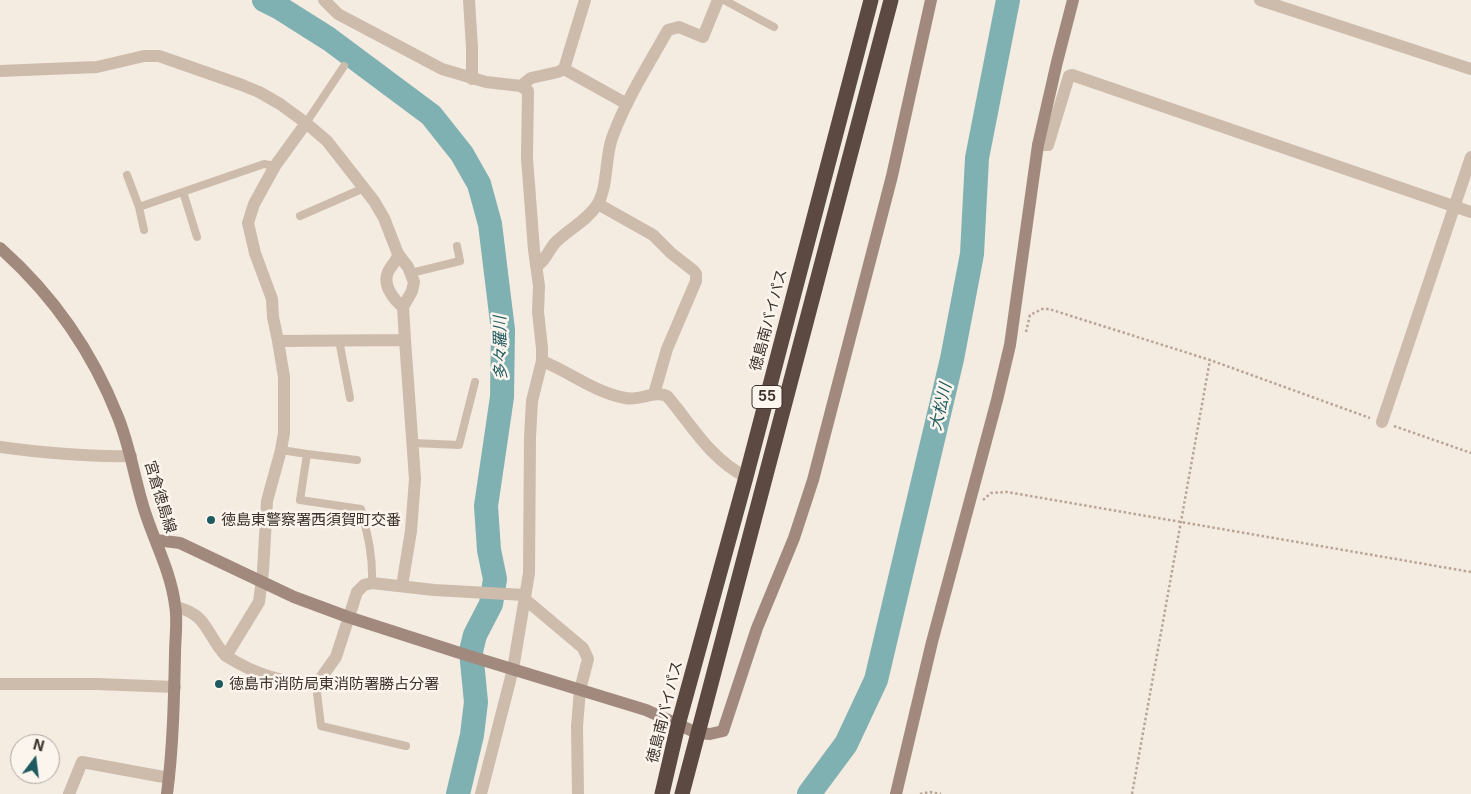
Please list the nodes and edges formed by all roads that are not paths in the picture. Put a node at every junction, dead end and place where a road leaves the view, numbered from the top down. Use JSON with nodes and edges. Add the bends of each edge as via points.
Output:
{"nodes":[{"id":1,"x":324,"y":0,"type":"edge"},
{"id":2,"x":469,"y":0,"type":"edge"},
{"id":3,"x":585,"y":0,"type":"edge"},
{"id":4,"x":718,"y":0,"type":"edge"},
{"id":5,"x":724,"y":0,"type":"edge"},
{"id":6,"x":871,"y":0,"type":"edge"},
{"id":7,"x":890,"y":0,"type":"edge"},
{"id":8,"x":930,"y":0,"type":"edge"},
{"id":9,"x":1073,"y":0,"type":"edge"},
{"id":10,"x":1260,"y":0,"type":"edge"},
{"id":11,"x":774,"y":27,"type":"dead end"},
{"id":12,"x":344,"y":66,"type":"dead end"},
{"id":13,"x":564,"y":69,"type":"junction"},
{"id":14,"x":1471,"y":69,"type":"edge"},
{"id":15,"x":0,"y":71,"type":"edge"},
{"id":16,"x":472,"y":79,"type":"junction"},
{"id":17,"x":521,"y":86,"type":"junction"},
{"id":18,"x":627,"y":104,"type":"junction"},
{"id":19,"x":306,"y":122,"type":"junction"},
{"id":20,"x":1038,"y":145,"type":"junction"},
{"id":21,"x":1471,"y":157,"type":"edge"},
{"id":22,"x":275,"y":166,"type":"junction"},
{"id":23,"x":128,"y":175,"type":"dead end"},
{"id":24,"x":364,"y":188,"type":"junction"},
{"id":25,"x":183,"y":192,"type":"junction"},
{"id":26,"x":598,"y":204,"type":"junction"},
{"id":27,"x":138,"y":207,"type":"junction"},
{"id":28,"x":1455,"y":207,"type":"junction"},
{"id":29,"x":1471,"y":212,"type":"edge"},
{"id":30,"x":300,"y":216,"type":"dead end"},
{"id":31,"x":144,"y":230,"type":"dead end"},
{"id":32,"x":197,"y":237,"type":"dead end"},
{"id":33,"x":457,"y":246,"type":"dead end"},
{"id":34,"x":0,"y":248,"type":"edge"},
{"id":35,"x":398,"y":254,"type":"junction"},
{"id":36,"x":536,"y":266,"type":"junction"},
{"id":37,"x":412,"y":273,"type":"junction"},
{"id":38,"x":403,"y":307,"type":"junction"},
{"id":39,"x":339,"y":340,"type":"junction"},
{"id":40,"x":405,"y":340,"type":"junction"},
{"id":41,"x":278,"y":341,"type":"junction"},
{"id":42,"x":542,"y":361,"type":"junction"},
{"id":43,"x":475,"y":382,"type":"dead end"},
{"id":44,"x":654,"y":394,"type":"junction"},
{"id":45,"x":350,"y":398,"type":"dead end"},
{"id":46,"x":1382,"y":422,"type":"road end"},
{"id":47,"x":413,"y":443,"type":"junction"},
{"id":48,"x":0,"y":447,"type":"edge"},
{"id":49,"x":281,"y":450,"type":"junction"},
{"id":50,"x":307,"y":454,"type":"junction"},
{"id":51,"x":131,"y":456,"type":"junction"},
{"id":52,"x":357,"y":460,"type":"dead end"},
{"id":53,"x":746,"y":477,"type":"junction"},
{"id":54,"x":156,"y":540,"type":"junction"},
{"id":55,"x":262,"y":582,"type":"junction"},
{"id":56,"x":372,"y":583,"type":"junction"},
{"id":57,"x":402,"y":586,"type":"junction"},
{"id":58,"x":526,"y":597,"type":"junction"},
{"id":59,"x":176,"y":607,"type":"junction"},
{"id":60,"x":348,"y":617,"type":"junction"},
{"id":61,"x":226,"y":656,"type":"junction"},
{"id":62,"x":513,"y":669,"type":"junction"},
{"id":63,"x":0,"y":684,"type":"edge"},
{"id":64,"x":316,"y":685,"type":"junction"},
{"id":65,"x":175,"y":687,"type":"junction"},
{"id":66,"x":580,"y":690,"type":"junction"},
{"id":67,"x":678,"y":725,"type":"junction"},
{"id":68,"x":697,"y":733,"type":"junction"},
{"id":69,"x":406,"y":746,"type":"dead end"},
{"id":70,"x":169,"y":778,"type":"junction"},
{"id":71,"x":69,"y":794,"type":"edge"},
{"id":72,"x":167,"y":794,"type":"edge"},
{"id":73,"x":481,"y":794,"type":"edge"},
{"id":74,"x":578,"y":794,"type":"edge"},
{"id":75,"x":662,"y":794,"type":"edge"},
{"id":76,"x":682,"y":794,"type":"edge"},
{"id":77,"x":896,"y":794,"type":"edge"}],
"edges":[{"from":1,"to":16,"type":"street","via":[[338,14],[442,69]]},
{"from":2,"to":16,"type":"street"},
{"from":3,"to":13,"type":"street"},
{"from":4,"to":18,"type":"street","via":[[703,37],[679,27],[668,30]]},
{"from":5,"to":11,"type":"lane"},
{"from":6,"to":53,"type":"highway","name":"徳島南バイパス","number":"55"},
{"from":7,"to":68,"type":"highway","number":"55"},
{"from":8,"to":68,"type":"street","via":[[892,176],[813,480],[794,538],[757,628],[723,732]]},
{"from":9,"to":20,"type":"street"},
{"from":10,"to":14,"type":"street"},
{"from":12,"to":19,"type":"lane"},
{"from":13,"to":17,"type":"street","via":[[531,78]]},
{"from":13,"to":18,"type":"street"},
{"from":15,"to":19,"type":"street","via":[[97,67],[144,56],[159,56],[259,92]]},
{"from":16,"to":17,"type":"street"},
{"from":17,"to":36,"type":"street","via":[[528,91],[527,158]]},
{"from":18,"to":26,"type":"street","via":[[612,138]]},
{"from":19,"to":22,"type":"street"},
{"from":19,"to":24,"type":"street","via":[[327,141]]},
{"from":20,"to":28,"type":"street","via":[[1048,145],[1069,76],[1072,75]]},
{"from":20,"to":77,"type":"street","via":[[1010,345],[932,642]]},
{"from":21,"to":28,"type":"street"},
{"from":22,"to":25,"type":"lane","via":[[264,164]]},
{"from":22,"to":41,"type":"street","via":[[254,204],[248,223],[272,299]]},
{"from":23,"to":27,"type":"lane"},
{"from":24,"to":30,"type":"lane"},
{"from":24,"to":35,"type":"street","via":[[384,218]]},
{"from":25,"to":27,"type":"lane"},
{"from":25,"to":32,"type":"lane"},
{"from":26,"to":36,"type":"street"},
{"from":26,"to":44,"type":"street","via":[[653,235],[696,274],[696,282],[667,349]]},
{"from":27,"to":31,"type":"lane"},
{"from":28,"to":29,"type":"street"},
{"from":28,"to":46,"type":"street"},
{"from":33,"to":37,"type":"lane","via":[[460,261]]},
{"from":34,"to":51,"type":"street","name":"宮倉徳島線","via":[[44,293],[81,341],[119,418]]},
{"from":35,"to":37,"type":"street"},
{"from":35,"to":38,"type":"street","via":[[386,277],[388,289]]},
{"from":36,"to":42,"type":"street"},
{"from":37,"to":38,"type":"street","via":[[412,291]]},
{"from":38,"to":40,"type":"street"},
{"from":39,"to":40,"type":"street"},
{"from":39,"to":41,"type":"street"},
{"from":39,"to":45,"type":"lane"},
{"from":40,"to":47,"type":"street"},
{"from":41,"to":49,"type":"street","via":[[286,410]]},
{"from":42,"to":44,"type":"street","via":[[607,393],[626,398]]},
{"from":42,"to":58,"type":"street","via":[[532,401]]},
{"from":43,"to":47,"type":"lane","via":[[459,445]]},
{"from":44,"to":53,"type":"street","via":[[667,396],[694,432],[724,463]]},
{"from":47,"to":57,"type":"street","via":[[414,505]]},
{"from":48,"to":51,"type":"street","via":[[52,455]]},
{"from":49,"to":50,"type":"lane"},
{"from":49,"to":55,"type":"street","via":[[267,501]]},
{"from":50,"to":52,"type":"lane"},
{"from":50,"to":56,"type":"lane","via":[[300,500],[361,509],[373,562]]},
{"from":51,"to":54,"type":"street","name":"宮倉徳島線"},
{"from":53,"to":67,"type":"highway","name":"徳島南バイパス","number":"55"},
{"from":54,"to":55,"type":"street","via":[[180,543]]},
{"from":54,"to":59,"type":"street","name":"宮倉徳島線"},
{"from":55,"to":60,"type":"street"},
{"from":55,"to":61,"type":"street","via":[[259,602]]},
{"from":56,"to":57,"type":"street"},
{"from":56,"to":60,"type":"street","via":[[357,592]]},
{"from":57,"to":58,"type":"street"},
{"from":58,"to":62,"type":"street"},
{"from":58,"to":66,"type":"street","via":[[587,654]]},
{"from":59,"to":61,"type":"street","via":[[197,615]]},
{"from":59,"to":65,"type":"street","name":"宮倉徳島線"},
{"from":60,"to":62,"type":"street"},
{"from":60,"to":64,"type":"street","via":[[336,657]]},
{"from":61,"to":64,"type":"street","via":[[263,675]]},
{"from":62,"to":66,"type":"street"},
{"from":62,"to":73,"type":"street"},
{"from":63,"to":65,"type":"street"},
{"from":64,"to":69,"type":"lane","via":[[321,726]]},
{"from":65,"to":70,"type":"street","name":"宮倉徳島線"},
{"from":66,"to":67,"type":"street","via":[[646,710]]},
{"from":66,"to":74,"type":"street"},
{"from":67,"to":68,"type":"street"},
{"from":67,"to":75,"type":"highway","name":"徳島南バイパス","number":"55"},
{"from":68,"to":76,"type":"highway","number":"55"},
{"from":70,"to":71,"type":"street","via":[[82,762]]},
{"from":70,"to":72,"type":"street","name":"宮倉徳島線"}]}
